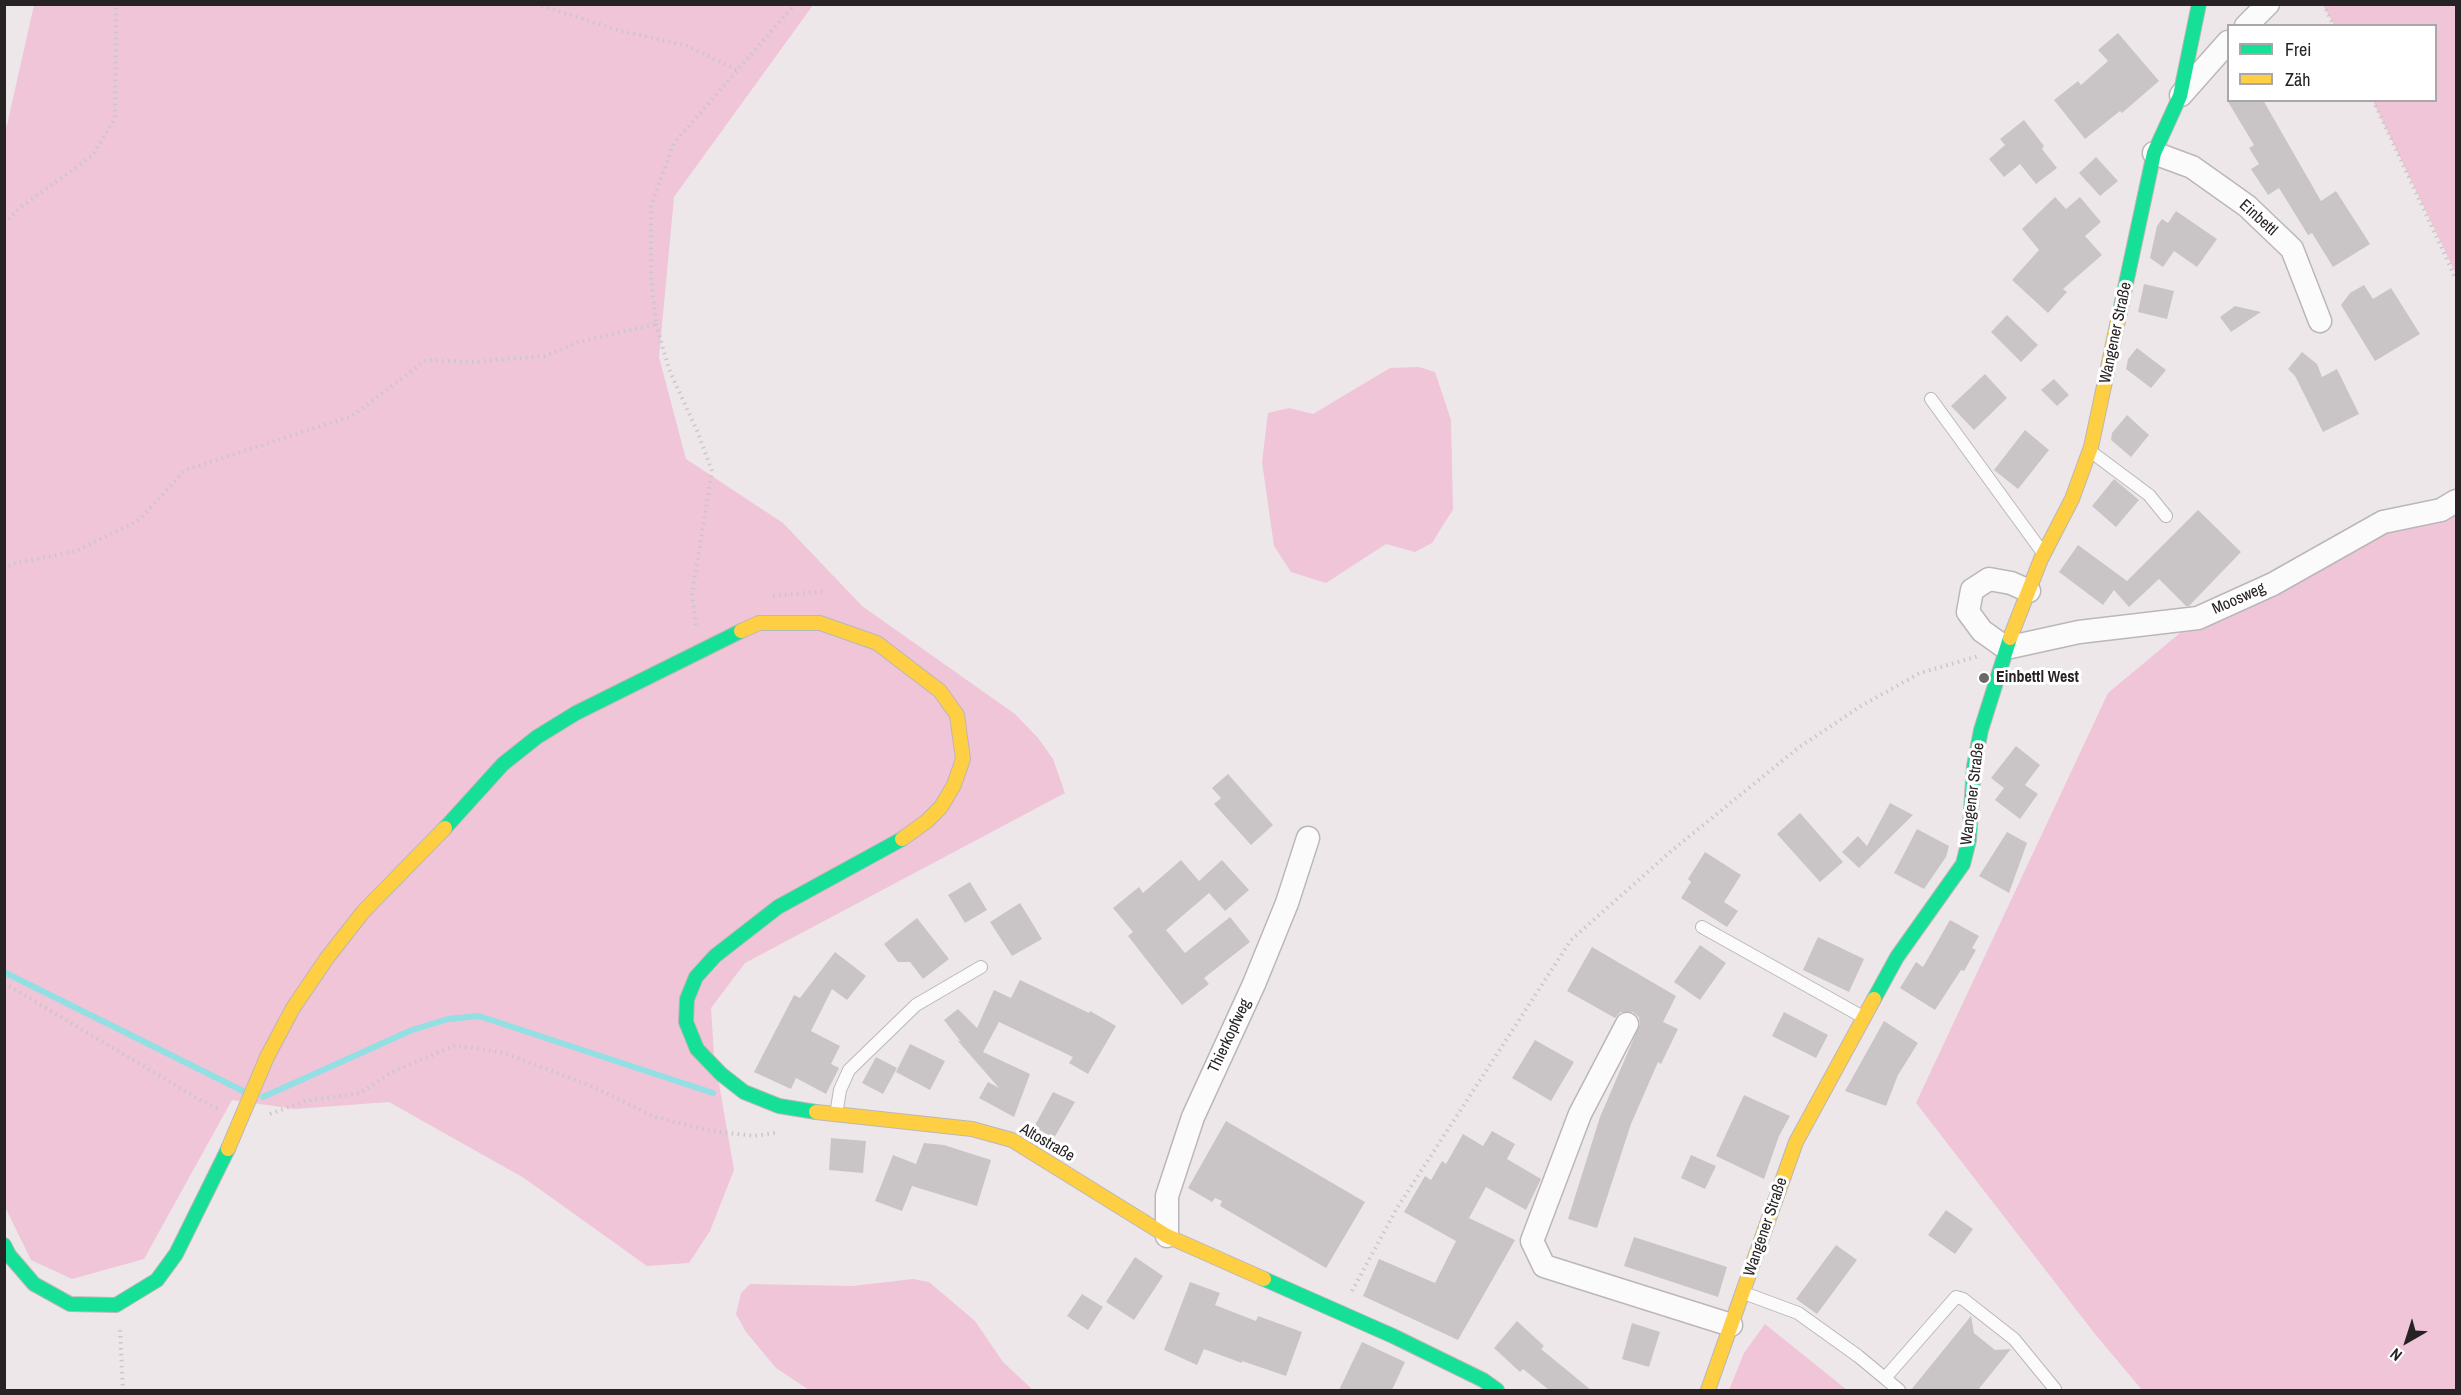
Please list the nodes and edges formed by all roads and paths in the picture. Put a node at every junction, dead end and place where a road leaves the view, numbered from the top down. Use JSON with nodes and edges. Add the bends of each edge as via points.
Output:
{"nodes":[{"id":1,"x":116,"y":4,"type":"edge"},
{"id":2,"x":536,"y":4,"type":"edge"},
{"id":3,"x":795,"y":4,"type":"edge"},
{"id":4,"x":2199,"y":4,"type":"edge"},
{"id":5,"x":2268,"y":4,"type":"edge"},
{"id":6,"x":2323,"y":4,"type":"edge"},
{"id":7,"x":2248,"y":24,"type":"edge"},
{"id":8,"x":2333,"y":24,"type":"edge"},
{"id":9,"x":2227,"y":44,"type":"edge"},
{"id":10,"x":739,"y":71,"type":"junction"},
{"id":11,"x":2180,"y":96,"type":"junction"},
{"id":12,"x":2374,"y":102,"type":"edge"},
{"id":13,"x":2154,"y":153,"type":"junction"},
{"id":14,"x":4,"y":224,"type":"edge"},
{"id":15,"x":2457,"y":279,"type":"edge"},
{"id":16,"x":2320,"y":321,"type":"dead end"},
{"id":17,"x":656,"y":324,"type":"junction"},
{"id":18,"x":1932,"y":399,"type":"dead end"},
{"id":19,"x":2090,"y":451,"type":"junction"},
{"id":20,"x":2457,"y":501,"type":"edge"},
{"id":21,"x":2166,"y":516,"type":"dead end"},
{"id":22,"x":2044,"y":554,"type":"junction"},
{"id":23,"x":4,"y":570,"type":"edge"},
{"id":24,"x":2029,"y":591,"type":"junction"},
{"id":25,"x":697,"y":632,"type":"dead end"},
{"id":26,"x":2006,"y":648,"type":"junction"},
{"id":27,"x":1308,"y":838,"type":"dead end"},
{"id":28,"x":1702,"y":927,"type":"dead end"},
{"id":29,"x":981,"y":967,"type":"dead end"},
{"id":30,"x":4,"y":983,"type":"edge"},
{"id":31,"x":1864,"y":1018,"type":"junction"},
{"id":32,"x":1627,"y":1024,"type":"dead end"},
{"id":33,"x":836,"y":1116,"type":"junction"},
{"id":34,"x":242,"y":1118,"type":"junction"},
{"id":35,"x":776,"y":1132,"type":"dead end"},
{"id":36,"x":1167,"y":1236,"type":"junction"},
{"id":37,"x":4,"y":1245,"type":"edge"},
{"id":38,"x":1743,"y":1292,"type":"junction"},
{"id":39,"x":116,"y":1305,"type":"junction"},
{"id":40,"x":1339,"y":1313,"type":"junction"},
{"id":41,"x":1731,"y":1325,"type":"junction"},
{"id":42,"x":1885,"y":1378,"type":"junction"},
{"id":43,"x":1480,"y":1385,"type":"edge"},
{"id":44,"x":2055,"y":1389,"type":"dead end"},
{"id":45,"x":123,"y":1390,"type":"edge"},
{"id":46,"x":1497,"y":1390,"type":"edge"},
{"id":47,"x":1708,"y":1390,"type":"edge"},
{"id":48,"x":1899,"y":1390,"type":"edge"}],
"edges":[{"from":1,"to":14,"type":"path","via":[[115,118],[92,156],[21,207]]},
{"from":2,"to":10,"type":"path","via":[[621,31],[685,45]]},
{"from":3,"to":10,"type":"path"},
{"from":4,"to":11,"type":"street","name":"Wangener Straße"},
{"from":5,"to":7,"type":"street"},
{"from":6,"to":8,"type":"path"},
{"from":9,"to":11,"type":"street","name":"Wangener Straße"},
{"from":10,"to":17,"type":"path","via":[[674,143],[651,206]]},
{"from":11,"to":13,"type":"street","name":"Wangener Straße"},
{"from":12,"to":15,"type":"path"},
{"from":13,"to":16,"type":"street","name":"Einbettl","via":[[2192,167],[2247,206],[2292,249]]},
{"from":13,"to":19,"type":"street","name":"Wangener Straße"},
{"from":17,"to":23,"type":"path","via":[[579,342],[545,356],[471,362],[426,360],[352,416],[185,470],[138,520],[76,551],[11,564]]},
{"from":17,"to":25,"type":"path","via":[[669,369],[712,471],[692,594]]},
{"from":18,"to":22,"type":"lane"},
{"from":19,"to":21,"type":"lane","via":[[2149,495]]},
{"from":19,"to":22,"type":"street","name":"Wangener Straße","via":[[2072,499]]},
{"from":20,"to":26,"type":"street","name":"Moosweg","via":[[2441,510],[2384,522],[2272,584],[2198,618],[2079,632]]},
{"from":22,"to":24,"type":"street","name":"Wangener Straße"},
{"from":24,"to":26,"type":"street","name":"Wangener Straße"},
{"from":24,"to":26,"type":"street","via":[[1989,579],[1972,590],[1968,612],[1982,631]]},
{"from":26,"to":31,"type":"street","name":"Wangener Straße","via":[[1981,730],[1963,864],[1904,947]]},
{"from":26,"to":40,"type":"path","via":[[1920,673],[1807,742],[1670,852],[1571,939],[1397,1208]]},
{"from":27,"to":36,"type":"street","name":"Thierkopfweg","via":[[1275,933],[1193,1117],[1167,1196]]},
{"from":28,"to":31,"type":"lane"},
{"from":29,"to":33,"type":"lane","via":[[916,1005],[849,1070],[840,1090]]},
{"from":30,"to":34,"type":"path","via":[[202,1101]]},
{"from":31,"to":38,"type":"street","name":"Wangener Straße","via":[[1797,1142]]},
{"from":32,"to":41,"type":"street","via":[[1580,1114],[1532,1241],[1544,1266]]},
{"from":33,"to":34,"type":"street","name":"Altostraße","via":[[779,1106],[744,1092],[721,1074],[698,1049],[686,1022],[687,999],[696,977],[715,956],[778,907],[905,837],[941,807],[963,759],[957,715],[940,691],[878,643],[820,623],[759,623],[576,713],[503,764],[363,912],[327,958],[293,1008]]},
{"from":33,"to":36,"type":"street","name":"Altostraße","via":[[972,1129],[1012,1140]]},
{"from":34,"to":35,"type":"path","via":[[262,1117],[304,1101],[360,1094],[392,1072],[456,1045],[504,1053],[589,1085],[655,1117],[718,1132],[754,1136]]},
{"from":34,"to":39,"type":"street","name":"Altostraße","via":[[176,1254],[157,1280]]},
{"from":36,"to":40,"type":"street","name":"Altostraße"},
{"from":37,"to":39,"type":"street","via":[[34,1284],[70,1304]]},
{"from":38,"to":41,"type":"street","name":"Wangener Straße"},
{"from":38,"to":42,"type":"lane","via":[[1798,1313]]},
{"from":39,"to":45,"type":"path"},
{"from":40,"to":43,"type":"street","name":"Altostraße","via":[[1393,1336]]},
{"from":41,"to":47,"type":"street","name":"Wangener Straße"},
{"from":42,"to":44,"type":"lane","via":[[1956,1298],[1963,1299],[2014,1339]]},
{"from":42,"to":48,"type":"lane"},
{"from":43,"to":46,"type":"street","name":"Altostraße"}]}
